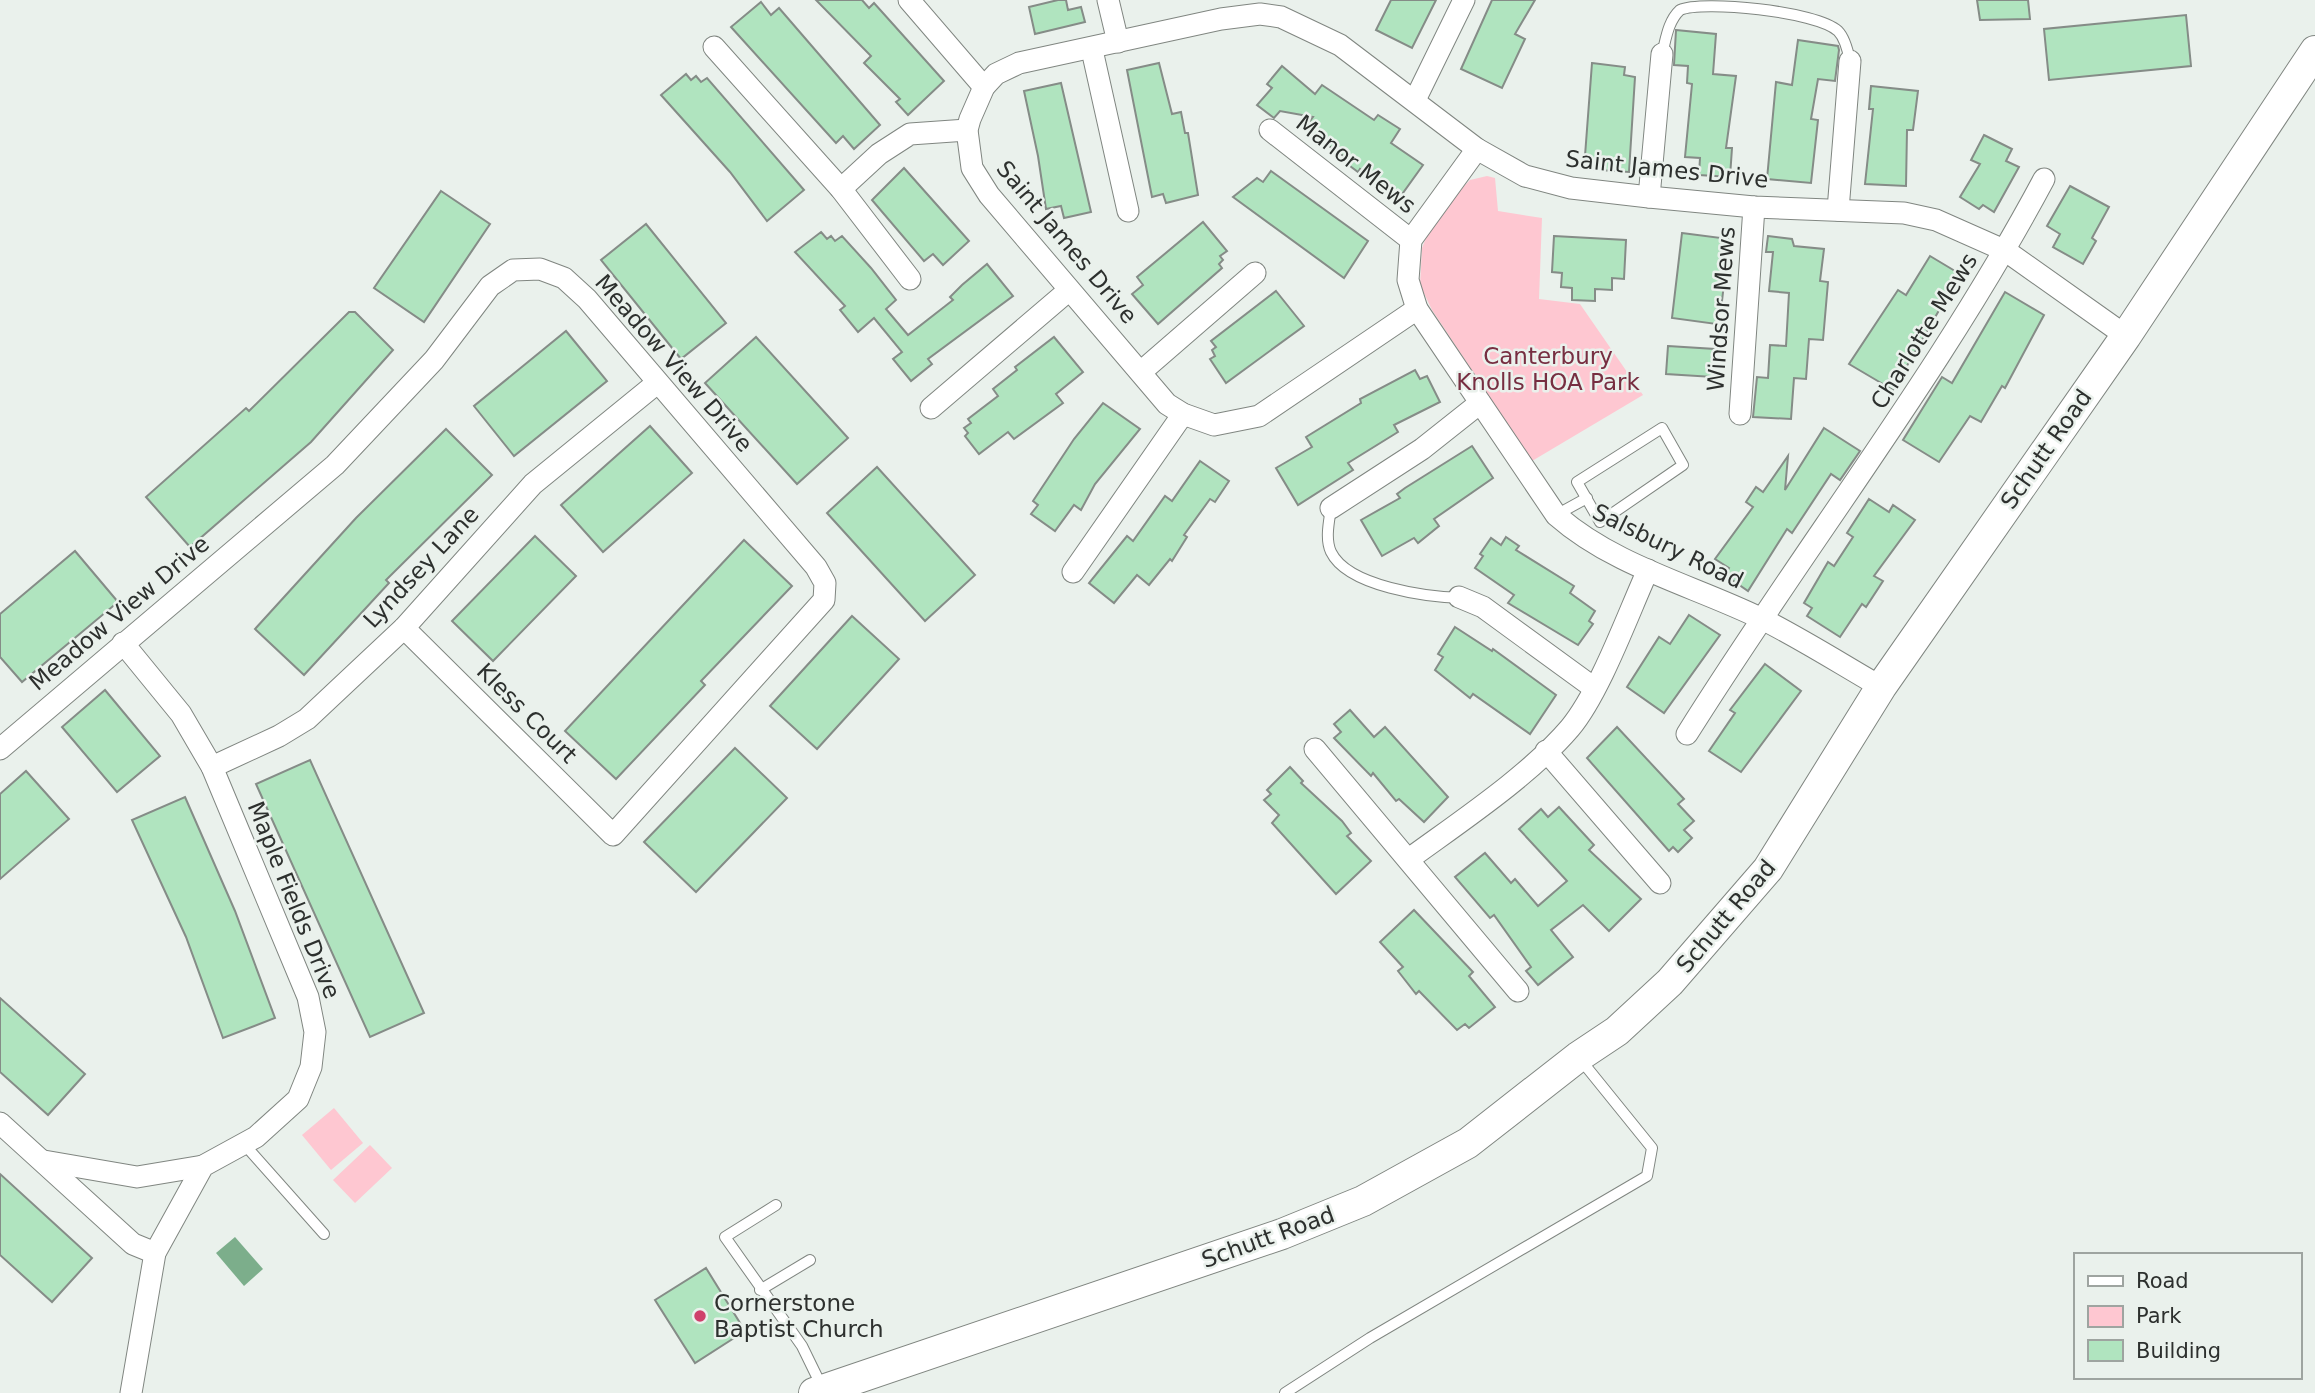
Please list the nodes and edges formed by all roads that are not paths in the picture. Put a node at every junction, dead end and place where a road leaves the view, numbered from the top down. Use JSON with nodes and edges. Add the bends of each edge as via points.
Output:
{"nodes":[{"id":1,"x":909,"y":0,"type":"edge"},
{"id":2,"x":1108,"y":0,"type":"edge"},
{"id":3,"x":1464,"y":0,"type":"edge"},
{"id":4,"x":1262,"y":7,"type":"edge"},
{"id":5,"x":1118,"y":42,"type":"junction"},
{"id":6,"x":714,"y":47,"type":"dead end"},
{"id":7,"x":1092,"y":50,"type":"junction"},
{"id":8,"x":2315,"y":51,"type":"edge"},
{"id":9,"x":1662,"y":54,"type":"joint"},
{"id":10,"x":1850,"y":61,"type":"joint"},
{"id":11,"x":984,"y":87,"type":"junction"},
{"id":12,"x":1415,"y":100,"type":"junction"},
{"id":13,"x":967,"y":130,"type":"junction"},
{"id":14,"x":1270,"y":130,"type":"dead end"},
{"id":15,"x":1477,"y":149,"type":"junction"},
{"id":16,"x":2044,"y":179,"type":"dead end"},
{"id":17,"x":841,"y":190,"type":"junction"},
{"id":18,"x":1649,"y":197,"type":"junction"},
{"id":19,"x":1754,"y":207,"type":"junction"},
{"id":20,"x":1838,"y":210,"type":"junction"},
{"id":21,"x":1128,"y":211,"type":"dead end"},
{"id":22,"x":1411,"y":240,"type":"junction"},
{"id":23,"x":2006,"y":251,"type":"junction"},
{"id":24,"x":1255,"y":273,"type":"dead end"},
{"id":25,"x":910,"y":279,"type":"dead end"},
{"id":26,"x":1068,"y":290,"type":"junction"},
{"id":27,"x":1417,"y":309,"type":"junction"},
{"id":28,"x":2126,"y":336,"type":"junction"},
{"id":29,"x":1142,"y":372,"type":"junction"},
{"id":30,"x":657,"y":383,"type":"junction"},
{"id":31,"x":1480,"y":403,"type":"junction"},
{"id":32,"x":931,"y":408,"type":"dead end"},
{"id":33,"x":1183,"y":414,"type":"junction"},
{"id":34,"x":1740,"y":414,"type":"dead end"},
{"id":35,"x":1587,"y":498,"type":"junction"},
{"id":36,"x":1331,"y":508,"type":"joint"},
{"id":37,"x":1556,"y":515,"type":"junction"},
{"id":38,"x":1648,"y":570,"type":"junction"},
{"id":39,"x":1073,"y":572,"type":"dead end"},
{"id":40,"x":1461,"y":598,"type":"joint"},
{"id":41,"x":1760,"y":618,"type":"junction"},
{"id":42,"x":404,"y":628,"type":"junction"},
{"id":43,"x":123,"y":643,"type":"junction"},
{"id":44,"x":1881,"y":687,"type":"junction"},
{"id":45,"x":1594,"y":688,"type":"junction"},
{"id":46,"x":1687,"y":734,"type":"dead end"},
{"id":47,"x":0,"y":749,"type":"edge"},
{"id":48,"x":1315,"y":749,"type":"dead end"},
{"id":49,"x":1546,"y":751,"type":"junction"},
{"id":50,"x":212,"y":767,"type":"junction"},
{"id":51,"x":613,"y":835,"type":"joint"},
{"id":52,"x":1409,"y":859,"type":"junction"},
{"id":53,"x":1660,"y":883,"type":"dead end"},
{"id":54,"x":1518,"y":991,"type":"dead end"},
{"id":55,"x":1578,"y":1056,"type":"junction"},
{"id":56,"x":0,"y":1123,"type":"edge"},
{"id":57,"x":244,"y":1144,"type":"junction"},
{"id":58,"x":42,"y":1161,"type":"junction"},
{"id":59,"x":202,"y":1166,"type":"junction"},
{"id":60,"x":776,"y":1205,"type":"dead end"},
{"id":61,"x":324,"y":1234,"type":"dead end"},
{"id":62,"x":155,"y":1253,"type":"junction"},
{"id":63,"x":810,"y":1260,"type":"dead end"},
{"id":64,"x":761,"y":1290,"type":"junction"},
{"id":65,"x":819,"y":1391,"type":"edge"},
{"id":66,"x":131,"y":1393,"type":"edge"},
{"id":67,"x":1285,"y":1393,"type":"edge"}],
"edges":[{"from":1,"to":11,"type":"street"},
{"from":2,"to":5,"type":"street"},
{"from":3,"to":12,"type":"street"},
{"from":4,"to":5,"type":"street","name":"Saint James Drive"},
{"from":4,"to":12,"type":"street","name":"Saint James Drive","via":[[1340,45]]},
{"from":5,"to":7,"type":"street","name":"Saint James Drive"},
{"from":6,"to":17,"type":"street"},
{"from":7,"to":11,"type":"street","name":"Saint James Drive","via":[[1019,63],[996,74]]},
{"from":7,"to":21,"type":"street"},
{"from":8,"to":28,"type":"street","name":"Schutt Road"},
{"from":9,"to":10,"type":"lane","via":[[1680,10],[1709,1],[1786,10],[1815,19],[1838,31]]},
{"from":9,"to":18,"type":"street"},
{"from":10,"to":20,"type":"street"},
{"from":11,"to":13,"type":"street","name":"Saint James Drive"},
{"from":12,"to":15,"type":"street","name":"Saint James Drive"},
{"from":13,"to":17,"type":"street","via":[[910,134]]},
{"from":13,"to":26,"type":"street","name":"Saint James Drive","via":[[972,168],[989,195]]},
{"from":14,"to":22,"type":"street","name":"Manor Mews"},
{"from":15,"to":18,"type":"street","name":"Saint James Drive","via":[[1525,176],[1571,188]]},
{"from":15,"to":22,"type":"street"},
{"from":16,"to":23,"type":"street","name":"Charlotte Mews"},
{"from":17,"to":25,"type":"street"},
{"from":18,"to":19,"type":"street","name":"Saint James Drive"},
{"from":19,"to":20,"type":"street","name":"Saint James Drive"},
{"from":19,"to":34,"type":"street","name":"Windsor Mews"},
{"from":20,"to":23,"type":"street","name":"Saint James Drive","via":[[1904,213],[1936,220]]},
{"from":22,"to":27,"type":"street","name":"Salsbury Road","via":[[1408,279]]},
{"from":23,"to":28,"type":"street","name":"Saint James Drive"},
{"from":23,"to":41,"type":"street","name":"Charlotte Mews","via":[[1886,439]]},
{"from":24,"to":29,"type":"street"},
{"from":26,"to":29,"type":"street","name":"Saint James Drive"},
{"from":26,"to":32,"type":"street"},
{"from":27,"to":31,"type":"street","name":"Salsbury Road"},
{"from":27,"to":33,"type":"street","name":"Saint James Drive","via":[[1259,415],[1214,425]]},
{"from":28,"to":44,"type":"street","name":"Schutt Road"},
{"from":29,"to":33,"type":"street","name":"Saint James Drive","via":[[1167,404]]},
{"from":30,"to":42,"type":"street","name":"Lyndsey Lane","via":[[533,484]]},
{"from":30,"to":43,"type":"street","name":"Meadow View Drive","via":[[564,278],[540,269],[513,270],[490,286],[434,360],[335,465]]},
{"from":30,"to":51,"type":"street","name":"Meadow View Drive","via":[[816,567],[825,583],[824,600]]},
{"from":31,"to":36,"type":"street","via":[[1422,449]]},
{"from":31,"to":37,"type":"street","name":"Salsbury Road"},
{"from":33,"to":39,"type":"street"},
{"from":35,"to":35,"type":"lane","via":[[1577,482],[1662,428],[1683,464],[1600,522]]},
{"from":35,"to":37,"type":"lane"},
{"from":36,"to":40,"type":"lane","via":[[1331,552],[1343,566],[1400,590]]},
{"from":37,"to":38,"type":"street","name":"Salsbury Road","via":[[1577,534]]},
{"from":38,"to":41,"type":"street","name":"Salsbury Road"},
{"from":38,"to":45,"type":"street"},
{"from":40,"to":45,"type":"street","via":[[1483,607]]},
{"from":41,"to":44,"type":"street","name":"Salsbury Road"},
{"from":41,"to":46,"type":"street","name":"Charlotte Mews"},
{"from":42,"to":50,"type":"street","name":"Lyndsey Lane","via":[[307,719]]},
{"from":42,"to":51,"type":"street","name":"Kless Court"},
{"from":43,"to":47,"type":"street","name":"Meadow View Drive"},
{"from":43,"to":50,"type":"street","name":"Maple Fields Drive","via":[[181,714]]},
{"from":44,"to":55,"type":"street","name":"Schutt Road","via":[[1742,903],[1670,982],[1617,1031]]},
{"from":45,"to":49,"type":"street","via":[[1571,727]]},
{"from":48,"to":52,"type":"street"},
{"from":49,"to":52,"type":"street"},
{"from":49,"to":53,"type":"street"},
{"from":50,"to":57,"type":"street","name":"Maple Fields Drive","via":[[308,997],[315,1032],[310,1066],[298,1099]]},
{"from":52,"to":54,"type":"street"},
{"from":55,"to":65,"type":"street","name":"Schutt Road","via":[[1468,1143],[1363,1201],[1282,1234]]},
{"from":55,"to":67,"type":"lane","via":[[1652,1148],[1647,1176]]},
{"from":56,"to":58,"type":"street"},
{"from":57,"to":59,"type":"street","name":"Maple Fields Drive"},
{"from":57,"to":61,"type":"lane"},
{"from":58,"to":59,"type":"street","name":"Maple Fields Drive","via":[[137,1177]]},
{"from":58,"to":62,"type":"street","via":[[133,1244]]},
{"from":59,"to":62,"type":"street"},
{"from":60,"to":64,"type":"lane","via":[[725,1237]]},
{"from":62,"to":66,"type":"street"},
{"from":63,"to":64,"type":"lane"},
{"from":64,"to":65,"type":"lane","via":[[802,1346]]}]}
